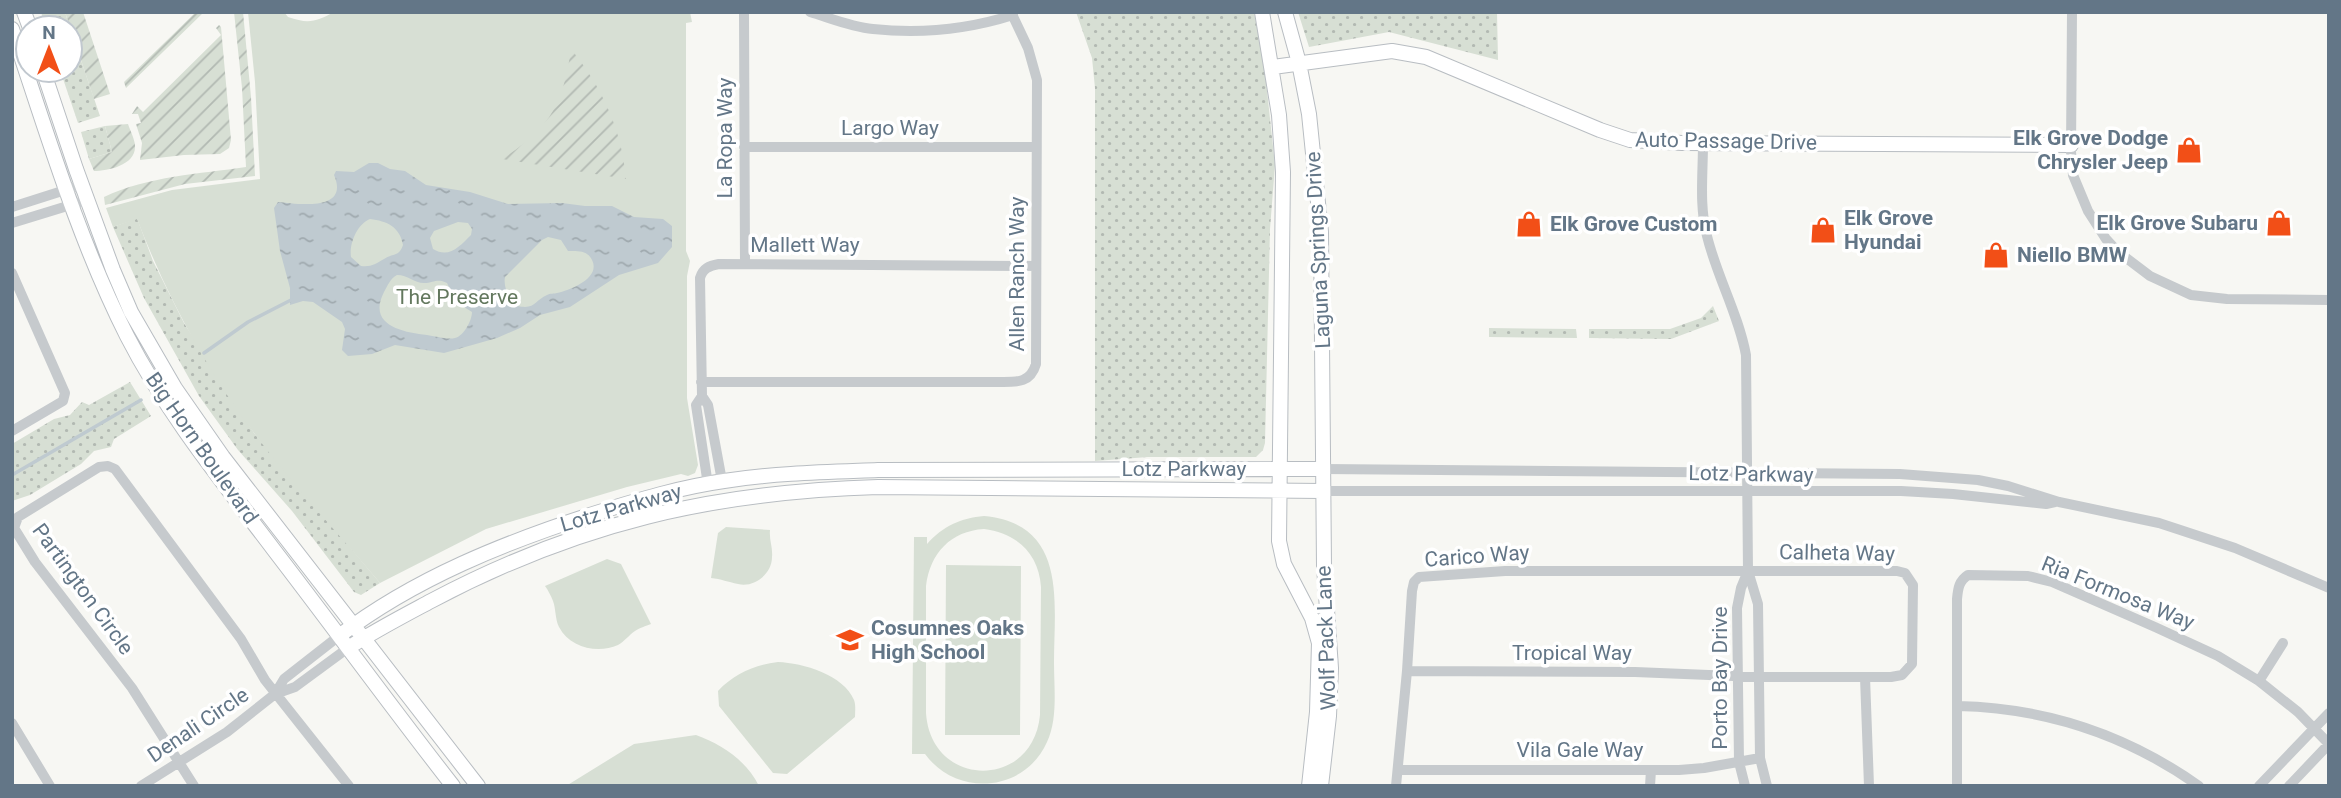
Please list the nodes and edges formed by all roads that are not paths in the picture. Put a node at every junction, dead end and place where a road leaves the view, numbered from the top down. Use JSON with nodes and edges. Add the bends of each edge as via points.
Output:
{"nodes":[{"id":1,"x":744,"y":12,"type":"edge"},
{"id":2,"x":810,"y":12,"type":"edge"},
{"id":3,"x":1262,"y":12,"type":"edge"},
{"id":4,"x":1285,"y":12,"type":"edge"},
{"id":5,"x":2073,"y":12,"type":"edge"},
{"id":6,"x":1012,"y":14,"type":"edge"},
{"id":7,"x":12,"y":30,"type":"edge"},
{"id":8,"x":1299,"y":63,"type":"junction"},
{"id":9,"x":1273,"y":67,"type":"junction"},
{"id":10,"x":48,"y":84,"type":"edge"},
{"id":11,"x":1703,"y":143,"type":"junction"},
{"id":12,"x":2071,"y":145,"type":"junction"},
{"id":13,"x":744,"y":147,"type":"junction"},
{"id":14,"x":1036,"y":147,"type":"junction"},
{"id":15,"x":81,"y":185,"type":"junction"},
{"id":16,"x":66,"y":190,"type":"junction"},
{"id":17,"x":87,"y":200,"type":"junction"},
{"id":18,"x":71,"y":205,"type":"junction"},
{"id":19,"x":12,"y":207,"type":"edge"},
{"id":20,"x":12,"y":223,"type":"edge"},
{"id":21,"x":745,"y":264,"type":"junction"},
{"id":22,"x":1036,"y":266,"type":"junction"},
{"id":23,"x":12,"y":273,"type":"edge"},
{"id":24,"x":2329,"y":300,"type":"edge"},
{"id":25,"x":701,"y":382,"type":"junction"},
{"id":26,"x":12,"y":431,"type":"edge"},
{"id":27,"x":1323,"y":469,"type":"junction"},
{"id":28,"x":1280,"y":470,"type":"junction"},
{"id":29,"x":1748,"y":474,"type":"junction"},
{"id":30,"x":715,"y":483,"type":"junction"},
{"id":31,"x":1280,"y":490,"type":"junction"},
{"id":32,"x":1323,"y":491,"type":"junction"},
{"id":33,"x":1748,"y":491,"type":"junction"},
{"id":34,"x":2059,"y":502,"type":"junction"},
{"id":35,"x":1748,"y":571,"type":"junction"},
{"id":36,"x":2329,"y":588,"type":"edge"},
{"id":37,"x":353,"y":625,"type":"junction"},
{"id":38,"x":363,"y":638,"type":"junction"},
{"id":39,"x":344,"y":642,"type":"junction"},
{"id":40,"x":2283,"y":643,"type":"dead end"},
{"id":41,"x":1407,"y":671,"type":"junction"},
{"id":42,"x":1737,"y":676,"type":"junction"},
{"id":43,"x":1758,"y":677,"type":"junction"},
{"id":44,"x":1864,"y":677,"type":"junction"},
{"id":45,"x":2259,"y":681,"type":"junction"},
{"id":46,"x":275,"y":694,"type":"junction"},
{"id":47,"x":1958,"y":706,"type":"junction"},
{"id":48,"x":2329,"y":713,"type":"edge"},
{"id":49,"x":12,"y":723,"type":"edge"},
{"id":50,"x":2315,"y":729,"type":"junction"},
{"id":51,"x":2329,"y":744,"type":"edge"},
{"id":52,"x":1760,"y":758,"type":"junction"},
{"id":53,"x":1739,"y":762,"type":"junction"},
{"id":54,"x":178,"y":763,"type":"junction"},
{"id":55,"x":1398,"y":770,"type":"junction"},
{"id":56,"x":1650,"y":770,"type":"junction"},
{"id":57,"x":50,"y":786,"type":"edge"},
{"id":58,"x":141,"y":786,"type":"edge"},
{"id":59,"x":194,"y":786,"type":"edge"},
{"id":60,"x":349,"y":786,"type":"edge"},
{"id":61,"x":453,"y":786,"type":"edge"},
{"id":62,"x":478,"y":786,"type":"edge"},
{"id":63,"x":1309,"y":786,"type":"edge"},
{"id":64,"x":1321,"y":786,"type":"edge"},
{"id":65,"x":1396,"y":786,"type":"edge"},
{"id":66,"x":1650,"y":786,"type":"edge"},
{"id":67,"x":1745,"y":786,"type":"edge"},
{"id":68,"x":1767,"y":786,"type":"edge"},
{"id":69,"x":1869,"y":786,"type":"edge"},
{"id":70,"x":1957,"y":786,"type":"edge"},
{"id":71,"x":2199,"y":786,"type":"edge"},
{"id":72,"x":2259,"y":786,"type":"edge"},
{"id":73,"x":2289,"y":786,"type":"edge"}],
"edges":[{"from":1,"to":13,"type":"street","name":"La Ropa Way"},
{"from":2,"to":6,"type":"street","via":[[849,25],[905,30],[957,30]]},
{"from":3,"to":9,"type":"street","name":"Laguna Springs Drive"},
{"from":4,"to":8,"type":"street","name":"Laguna Springs Drive"},
{"from":5,"to":12,"type":"street"},
{"from":6,"to":14,"type":"street","name":"Allen Ranch Way","via":[[1037,80]]},
{"from":7,"to":16,"type":"street","name":"Big Horn Boulevard"},
{"from":8,"to":9,"type":"street","name":"Auto Passage Drive"},
{"from":8,"to":11,"type":"street","name":"Auto Passage Drive","via":[[1392,51],[1426,57],[1630,140]]},
{"from":8,"to":27,"type":"street","name":"Laguna Springs Drive","via":[[1317,171],[1321,232]]},
{"from":9,"to":28,"type":"street","name":"Laguna Springs Drive","via":[[1283,196]]},
{"from":10,"to":15,"type":"street","name":"Big Horn Boulevard"},
{"from":11,"to":12,"type":"street","name":"Auto Passage Drive"},
{"from":11,"to":29,"type":"street","name":"Porto Bay Drive","via":[[1702,215],[1746,355]]},
{"from":12,"to":24,"type":"street","via":[[2073,175],[2088,211],[2117,251],[2150,276],[2208,298]]},
{"from":13,"to":14,"type":"street","name":"Largo Way"},
{"from":13,"to":21,"type":"street","name":"La Ropa Way"},
{"from":14,"to":22,"type":"street","name":"Allen Ranch Way"},
{"from":15,"to":16,"type":"street"},
{"from":15,"to":17,"type":"street","name":"Big Horn Boulevard"},
{"from":16,"to":18,"type":"street","name":"Big Horn Boulevard"},
{"from":16,"to":19,"type":"street"},
{"from":17,"to":18,"type":"street"},
{"from":17,"to":37,"type":"street","name":"Big Horn Boulevard","via":[[131,312],[175,388]]},
{"from":18,"to":20,"type":"street"},
{"from":18,"to":39,"type":"street","name":"Big Horn Boulevard","via":[[111,303],[162,396]]},
{"from":21,"to":22,"type":"street","name":"Mallett Way"},
{"from":21,"to":25,"type":"street","name":"Mallett Way","via":[[719,264],[702,271]]},
{"from":22,"to":25,"type":"street","name":"Allen Ranch Way","via":[[1036,364],[1022,382]]},
{"from":23,"to":26,"type":"street","via":[[65,393],[63,401]]},
{"from":25,"to":30,"type":"street","name":"Mallett Way","via":[[708,405]]},
{"from":27,"to":28,"type":"street","name":"Lotz Parkway"},
{"from":27,"to":29,"type":"street","name":"Lotz Parkway"},
{"from":27,"to":32,"type":"street","name":"Laguna Springs Drive"},
{"from":28,"to":30,"type":"street","name":"Lotz Parkway","via":[[878,470]]},
{"from":28,"to":31,"type":"street","name":"Laguna Springs Drive"},
{"from":29,"to":33,"type":"street","name":"Porto Bay Drive"},
{"from":29,"to":34,"type":"street","name":"Lotz Parkway","via":[[1900,474],[1978,480]]},
{"from":30,"to":37,"type":"street","name":"Lotz Parkway","via":[[631,502],[496,549],[450,569]]},
{"from":31,"to":32,"type":"street","name":"Lotz Parkway"},
{"from":31,"to":38,"type":"street","name":"Lotz Parkway","via":[[878,487],[812,489],[714,501],[553,545],[460,586]]},
{"from":31,"to":63,"type":"street","name":"Wolf Pack Lane","via":[[1282,556],[1319,643]]},
{"from":32,"to":33,"type":"street","name":"Lotz Parkway"},
{"from":32,"to":64,"type":"street","name":"Wolf Pack Lane","via":[[1331,668]]},
{"from":33,"to":34,"type":"street","name":"Lotz Parkway","via":[[1901,491]]},
{"from":33,"to":35,"type":"street","name":"Porto Bay Drive"},
{"from":34,"to":36,"type":"street","name":"Lotz Parkway","via":[[2197,535]]},
{"from":35,"to":41,"type":"street","name":"Carico Way","via":[[1505,571],[1419,577],[1412,591]]},
{"from":35,"to":42,"type":"street","name":"Porto Bay Drive","via":[[1737,608]]},
{"from":35,"to":43,"type":"street","name":"Porto Bay Drive","via":[[1758,604]]},
{"from":35,"to":44,"type":"street","name":"Calheta Way","via":[[1905,573],[1913,585],[1912,664],[1902,675]]},
{"from":37,"to":38,"type":"street","name":"Big Horn Boulevard"},
{"from":37,"to":39,"type":"street","name":"Lotz Parkway"},
{"from":38,"to":39,"type":"street","name":"Lotz Parkway"},
{"from":38,"to":62,"type":"street","name":"Big Horn Boulevard"},
{"from":39,"to":46,"type":"street","name":"Denali Circle","via":[[285,678]]},
{"from":39,"to":61,"type":"street","name":"Big Horn Boulevard"},
{"from":40,"to":45,"type":"street"},
{"from":41,"to":42,"type":"street","name":"Tropical Way"},
{"from":41,"to":55,"type":"street","name":"Carico Way"},
{"from":42,"to":43,"type":"street","name":"Calheta Way"},
{"from":42,"to":53,"type":"street","name":"Porto Bay Drive"},
{"from":43,"to":44,"type":"street","name":"Calheta Way"},
{"from":43,"to":52,"type":"street","name":"Porto Bay Drive"},
{"from":44,"to":69,"type":"street"},
{"from":45,"to":47,"type":"street","name":"Ria Formosa Way","via":[[2218,656],[2052,582],[1978,574],[1968,575],[1958,587]]},
{"from":45,"to":50,"type":"street","name":"Ria Formosa Way"},
{"from":46,"to":54,"type":"street","name":"Denali Circle"},
{"from":46,"to":54,"type":"street","name":"Partington Circle","via":[[241,639],[115,469],[99,467],[18,517],[14,528],[35,562],[132,688]]},
{"from":46,"to":60,"type":"street"},
{"from":47,"to":70,"type":"street","name":"Ria Formosa Way"},
{"from":47,"to":71,"type":"street","via":[[2011,709],[2089,728],[2143,751]]},
{"from":48,"to":50,"type":"street"},
{"from":49,"to":57,"type":"street"},
{"from":50,"to":51,"type":"street","name":"Ria Formosa Way"},
{"from":50,"to":72,"type":"street"},
{"from":51,"to":73,"type":"street"},
{"from":52,"to":53,"type":"street","name":"Vila Gale Way"},
{"from":52,"to":68,"type":"street","name":"Porto Bay Drive"},
{"from":53,"to":56,"type":"street","name":"Vila Gale Way"},
{"from":53,"to":67,"type":"street","name":"Porto Bay Drive"},
{"from":54,"to":58,"type":"street","name":"Denali Circle"},
{"from":54,"to":59,"type":"street"},
{"from":55,"to":56,"type":"street","name":"Vila Gale Way"},
{"from":55,"to":65,"type":"street","name":"Carico Way"},
{"from":56,"to":66,"type":"street"}]}
